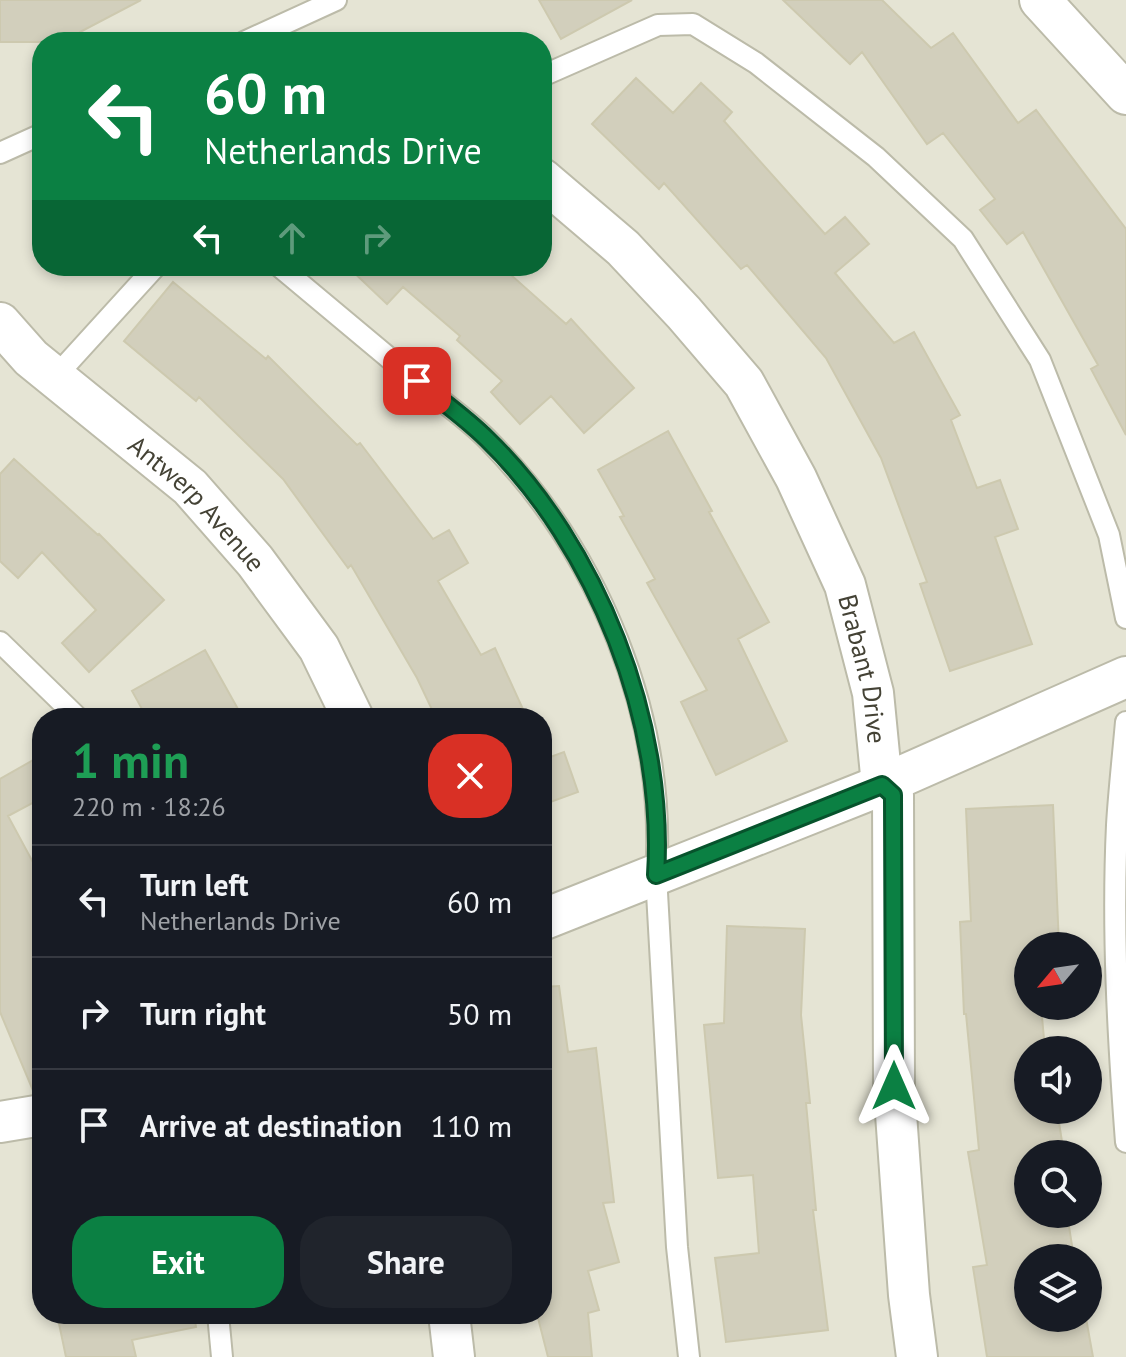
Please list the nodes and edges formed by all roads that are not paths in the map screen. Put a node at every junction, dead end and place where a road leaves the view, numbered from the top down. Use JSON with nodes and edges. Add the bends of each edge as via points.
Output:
{"nodes":[{"id":1,"x":336,"y":0,"type":"edge"},
{"id":2,"x":1040,"y":0,"type":"edge"},
{"id":3,"x":266,"y":32,"type":"edge"},
{"id":4,"x":552,"y":72,"type":"edge"},
{"id":5,"x":1126,"y":94,"type":"edge"},
{"id":6,"x":32,"y":139,"type":"edge"},
{"id":7,"x":0,"y":153,"type":"edge"},
{"id":8,"x":552,"y":188,"type":"edge"},
{"id":9,"x":147,"y":276,"type":"edge"},
{"id":10,"x":291,"y":276,"type":"edge"},
{"id":11,"x":0,"y":323,"type":"edge"},
{"id":12,"x":55,"y":377,"type":"junction"},
{"id":13,"x":1126,"y":618,"type":"edge"},
{"id":14,"x":0,"y":642,"type":"edge"},
{"id":15,"x":1124,"y":684,"type":"edge"},
{"id":16,"x":68,"y":708,"type":"edge"},
{"id":17,"x":348,"y":708,"type":"edge"},
{"id":18,"x":1126,"y":722,"type":"edge"},
{"id":19,"x":882,"y":785,"type":"junction"},
{"id":20,"x":656,"y":875,"type":"junction"},
{"id":21,"x":552,"y":916,"type":"edge"},
{"id":22,"x":32,"y":1117,"type":"edge"},
{"id":23,"x":0,"y":1122,"type":"edge"},
{"id":24,"x":1126,"y":1142,"type":"edge"},
{"id":25,"x":219,"y":1324,"type":"edge"},
{"id":26,"x":450,"y":1324,"type":"edge"},
{"id":27,"x":222,"y":1357,"type":"edge"},
{"id":28,"x":454,"y":1357,"type":"edge"},
{"id":29,"x":689,"y":1357,"type":"edge"},
{"id":30,"x":917,"y":1357,"type":"edge"}],
"edges":[{"from":1,"to":3,"type":"lane"},
{"from":2,"to":5,"type":"street"},
{"from":4,"to":13,"type":"lane","via":[[658,25],[693,24],[756,63],[876,157],[963,239],[1040,360],[1109,535]]},
{"from":6,"to":7,"type":"lane"},
{"from":8,"to":19,"type":"street","name":"Brabant Drive","via":[[623,248],[744,383],[796,478],[845,585],[873,693]]},
{"from":9,"to":12,"type":"lane"},
{"from":10,"to":20,"type":"lane","via":[[487,439],[525,481],[576,553],[635,689],[656,790]]},
{"from":11,"to":12,"type":"street","name":"Antwerp Avenue"},
{"from":12,"to":17,"type":"street","name":"Antwerp Avenue","via":[[190,487],[255,561],[319,648]]},
{"from":14,"to":16,"type":"lane"},
{"from":15,"to":19,"type":"street"},
{"from":18,"to":24,"type":"lane","via":[[1117,826],[1117,925]]},
{"from":19,"to":20,"type":"street"},
{"from":19,"to":30,"type":"street","name":"Brabant Drive","via":[[893,795],[894,1086]]},
{"from":20,"to":21,"type":"street"},
{"from":20,"to":29,"type":"lane","via":[[677,1247]]},
{"from":22,"to":23,"type":"street"},
{"from":25,"to":27,"type":"lane"},
{"from":26,"to":28,"type":"street"}]}
